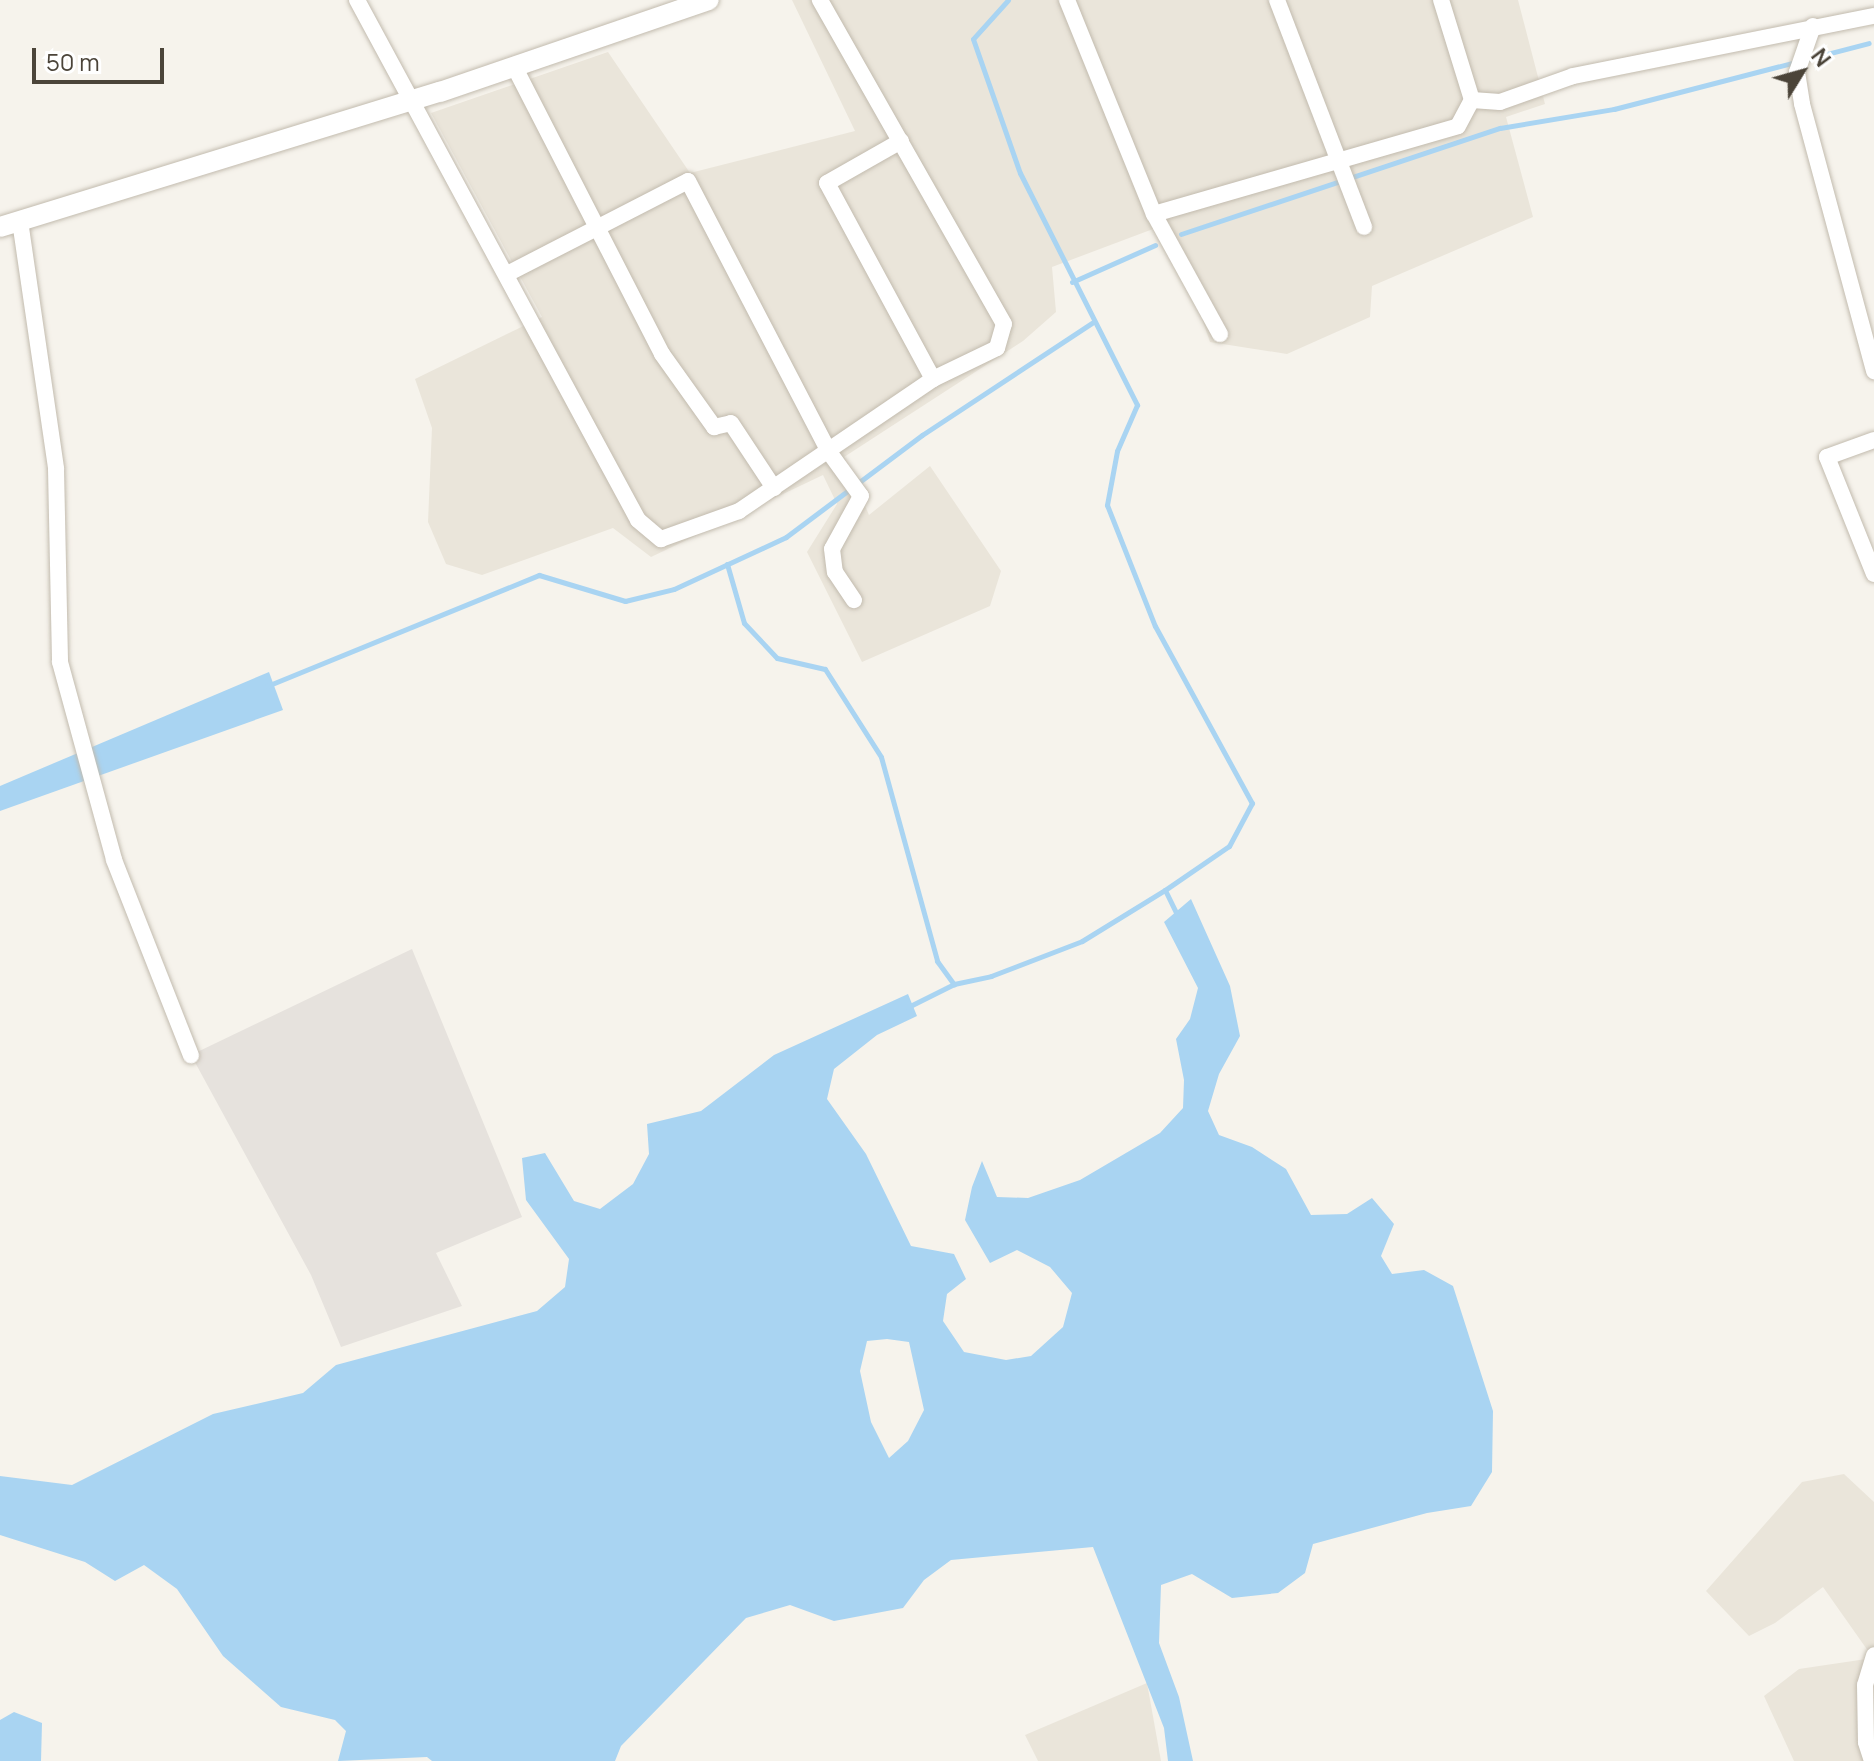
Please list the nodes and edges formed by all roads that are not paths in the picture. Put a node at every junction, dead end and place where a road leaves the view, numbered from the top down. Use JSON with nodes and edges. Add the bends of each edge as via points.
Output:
{"nodes":[{"id":1,"x":357,"y":0,"type":"edge"},
{"id":2,"x":709,"y":0,"type":"edge"},
{"id":3,"x":820,"y":0,"type":"edge"},
{"id":4,"x":1067,"y":0,"type":"edge"},
{"id":5,"x":1277,"y":0,"type":"edge"},
{"id":6,"x":1441,"y":0,"type":"edge"},
{"id":7,"x":1874,"y":16,"type":"edge"},
{"id":8,"x":1813,"y":26,"type":"junction"},
{"id":9,"x":514,"y":66,"type":"junction"},
{"id":10,"x":1472,"y":100,"type":"junction"},
{"id":11,"x":410,"y":101,"type":"junction"},
{"id":12,"x":901,"y":141,"type":"junction"},
{"id":13,"x":1338,"y":161,"type":"junction"},
{"id":14,"x":1154,"y":214,"type":"junction"},
{"id":15,"x":10,"y":224,"type":"edge"},
{"id":16,"x":600,"y":226,"type":"junction"},
{"id":17,"x":1364,"y":227,"type":"dead end"},
{"id":18,"x":509,"y":273,"type":"junction"},
{"id":19,"x":1220,"y":334,"type":"dead end"},
{"id":20,"x":1874,"y":371,"type":"edge"},
{"id":21,"x":933,"y":379,"type":"junction"},
{"id":22,"x":1874,"y":440,"type":"edge"},
{"id":23,"x":829,"y":452,"type":"junction"},
{"id":24,"x":774,"y":488,"type":"junction"},
{"id":25,"x":1874,"y":574,"type":"edge"},
{"id":26,"x":854,"y":600,"type":"dead end"},
{"id":27,"x":191,"y":1055,"type":"dead end"},
{"id":28,"x":1874,"y":1655,"type":"edge"},
{"id":29,"x":1872,"y":1761,"type":"edge"}],
"edges":[{"from":1,"to":11,"type":"street"},
{"from":2,"to":9,"type":"street"},
{"from":3,"to":12,"type":"street"},
{"from":4,"to":14,"type":"street"},
{"from":5,"to":13,"type":"street"},
{"from":6,"to":10,"type":"street"},
{"from":7,"to":8,"type":"street"},
{"from":8,"to":10,"type":"street","via":[[1573,76],[1500,102]]},
{"from":8,"to":20,"type":"street","via":[[1797,72],[1802,104]]},
{"from":9,"to":11,"type":"street"},
{"from":9,"to":16,"type":"street"},
{"from":10,"to":13,"type":"street","via":[[1458,126]]},
{"from":11,"to":15,"type":"street"},
{"from":11,"to":18,"type":"street"},
{"from":12,"to":21,"type":"street","via":[[1004,324],[997,348]]},
{"from":12,"to":21,"type":"street","via":[[827,183]]},
{"from":13,"to":14,"type":"street"},
{"from":13,"to":17,"type":"street"},
{"from":14,"to":19,"type":"street"},
{"from":15,"to":27,"type":"street","via":[[56,469],[60,662],[114,860]]},
{"from":16,"to":18,"type":"street"},
{"from":16,"to":23,"type":"street","via":[[688,181]]},
{"from":16,"to":24,"type":"street","via":[[662,354],[714,427],[731,423]]},
{"from":18,"to":24,"type":"street","via":[[638,520],[661,539],[739,511]]},
{"from":21,"to":23,"type":"street"},
{"from":22,"to":25,"type":"street","via":[[1827,457]]},
{"from":23,"to":24,"type":"street"},
{"from":23,"to":26,"type":"street","via":[[861,496],[832,549],[835,572]]},
{"from":28,"to":29,"type":"street","via":[[1865,1685],[1866,1742]]}]}
